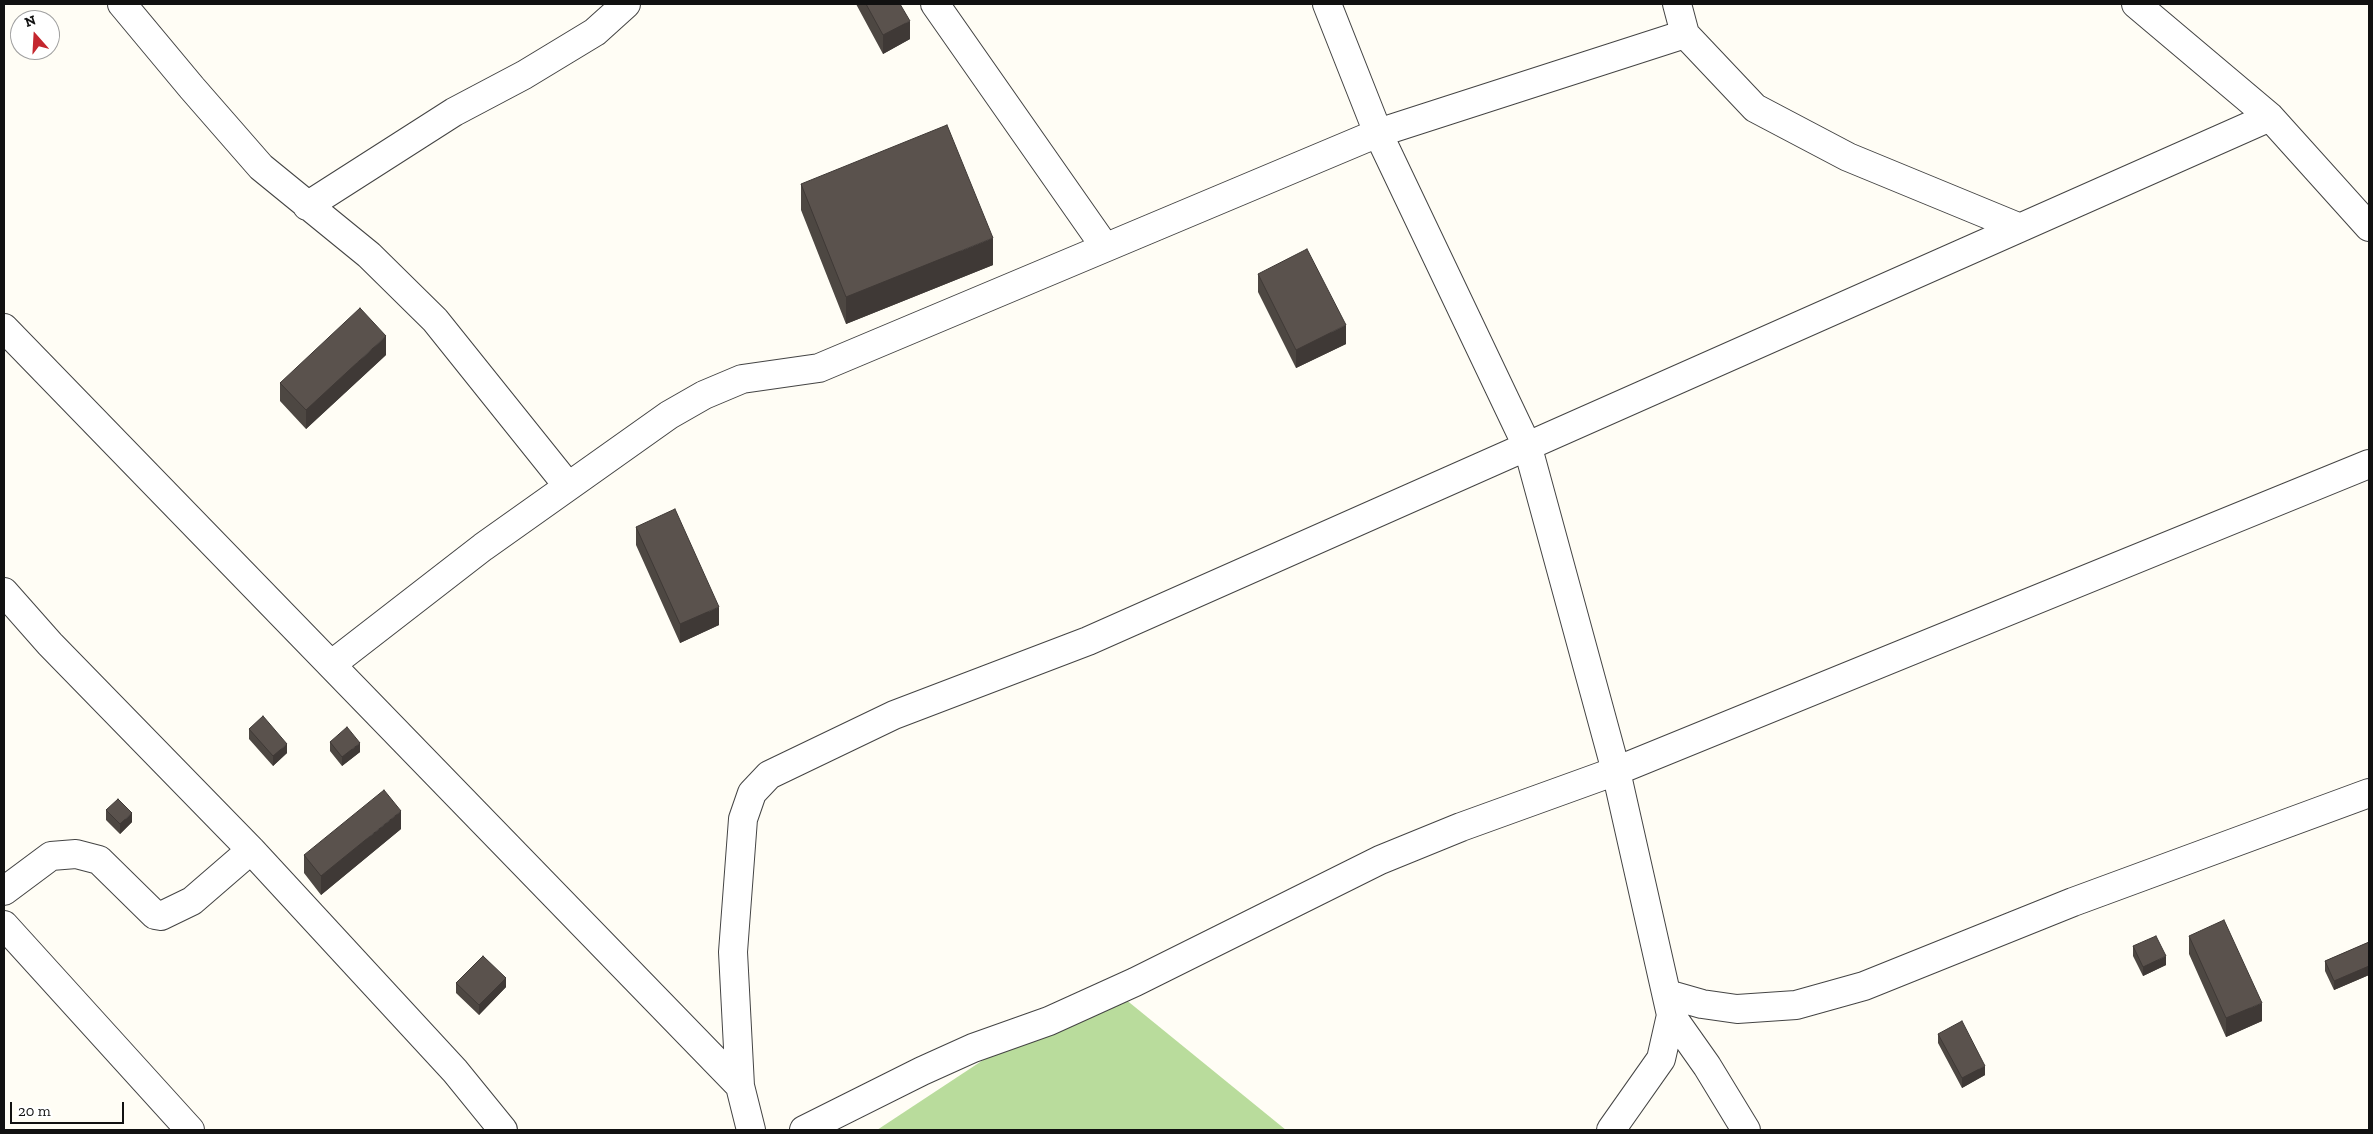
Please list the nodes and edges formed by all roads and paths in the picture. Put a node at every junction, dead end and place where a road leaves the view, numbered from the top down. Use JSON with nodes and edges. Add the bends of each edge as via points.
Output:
{"nodes":[{"id":1,"x":122,"y":4,"type":"edge"},
{"id":2,"x":626,"y":4,"type":"edge"},
{"id":3,"x":935,"y":4,"type":"edge"},
{"id":4,"x":1327,"y":4,"type":"edge"},
{"id":5,"x":1677,"y":4,"type":"edge"},
{"id":6,"x":2136,"y":4,"type":"edge"},
{"id":7,"x":1685,"y":34,"type":"junction"},
{"id":8,"x":2270,"y":116,"type":"junction"},
{"id":9,"x":1378,"y":134,"type":"junction"},
{"id":10,"x":307,"y":206,"type":"junction"},
{"id":11,"x":2018,"y":227,"type":"junction"},
{"id":12,"x":2369,"y":227,"type":"edge"},
{"id":13,"x":1105,"y":247,"type":"junction"},
{"id":14,"x":4,"y":328,"type":"edge"},
{"id":15,"x":1528,"y":448,"type":"junction"},
{"id":16,"x":2369,"y":464,"type":"edge"},
{"id":17,"x":568,"y":486,"type":"junction"},
{"id":18,"x":6,"y":600,"type":"edge"},
{"id":19,"x":332,"y":664,"type":"junction"},
{"id":20,"x":1616,"y":771,"type":"junction"},
{"id":21,"x":2369,"y":793,"type":"edge"},
{"id":22,"x":251,"y":850,"type":"junction"},
{"id":23,"x":4,"y":891,"type":"edge"},
{"id":24,"x":4,"y":925,"type":"edge"},
{"id":25,"x":1669,"y":1005,"type":"junction"},
{"id":26,"x":740,"y":1086,"type":"junction"},
{"id":27,"x":190,"y":1130,"type":"edge"},
{"id":28,"x":503,"y":1130,"type":"edge"},
{"id":29,"x":751,"y":1130,"type":"edge"},
{"id":30,"x":804,"y":1130,"type":"edge"},
{"id":31,"x":1611,"y":1130,"type":"edge"},
{"id":32,"x":1746,"y":1130,"type":"edge"}],
"edges":[{"from":1,"to":10,"type":"street","via":[[262,167]]},
{"from":2,"to":10,"type":"street","via":[[595,32],[454,112]]},
{"from":3,"to":13,"type":"street"},
{"from":4,"to":9,"type":"street"},
{"from":5,"to":7,"type":"street"},
{"from":6,"to":8,"type":"street"},
{"from":7,"to":9,"type":"street"},
{"from":7,"to":11,"type":"street","via":[[1755,108],[1848,157]]},
{"from":8,"to":11,"type":"street"},
{"from":8,"to":12,"type":"street"},
{"from":9,"to":13,"type":"street"},
{"from":9,"to":15,"type":"street"},
{"from":10,"to":17,"type":"street","via":[[369,255],[435,320]]},
{"from":11,"to":15,"type":"street"},
{"from":13,"to":17,"type":"street","via":[[819,368],[742,379],[704,395],[669,415]]},
{"from":14,"to":19,"type":"street"},
{"from":15,"to":20,"type":"street"},
{"from":15,"to":26,"type":"street","via":[[1088,641],[894,715],[770,775],[752,793],[743,819],[733,952]]},
{"from":16,"to":20,"type":"street"},
{"from":17,"to":19,"type":"street"},
{"from":18,"to":22,"type":"street"},
{"from":19,"to":26,"type":"street"},
{"from":20,"to":25,"type":"street"},
{"from":20,"to":30,"type":"street","via":[[1380,860],[1135,982],[1049,1021],[922,1070]]},
{"from":21,"to":25,"type":"street","via":[[2073,902],[1864,986],[1796,1005],[1737,1009],[1702,1004]]},
{"from":22,"to":23,"type":"street","via":[[192,901],[162,916],[154,915],[99,860],[76,854],[51,856]]},
{"from":22,"to":28,"type":"street","via":[[455,1071]]},
{"from":24,"to":27,"type":"street"},
{"from":25,"to":31,"type":"street","via":[[1661,1059]]},
{"from":25,"to":32,"type":"street"},
{"from":26,"to":29,"type":"street"}]}
